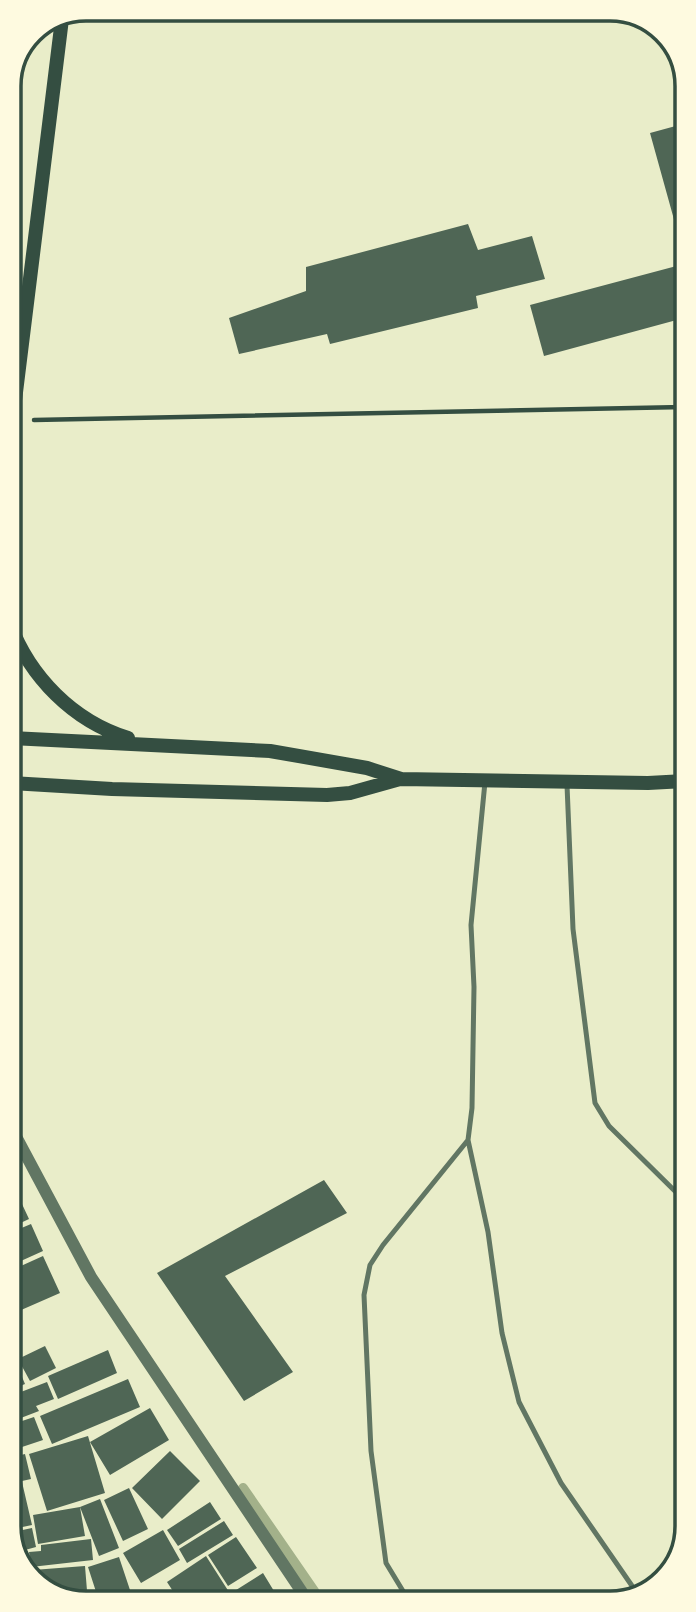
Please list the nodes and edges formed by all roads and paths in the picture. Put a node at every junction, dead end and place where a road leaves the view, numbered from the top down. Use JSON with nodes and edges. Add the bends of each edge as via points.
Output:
{"nodes":[{"id":1,"x":61,"y":26,"type":"edge"},
{"id":2,"x":21,"y":341,"type":"edge"},
{"id":3,"x":675,"y":407,"type":"edge"},
{"id":4,"x":21,"y":420,"type":"edge"},
{"id":5,"x":21,"y":648,"type":"edge"},
{"id":6,"x":21,"y":738,"type":"edge"},
{"id":7,"x":146,"y":743,"type":"junction"},
{"id":8,"x":401,"y":779,"type":"junction"},
{"id":9,"x":485,"y":781,"type":"junction"},
{"id":10,"x":567,"y":781,"type":"junction"},
{"id":11,"x":675,"y":781,"type":"edge"},
{"id":12,"x":21,"y":784,"type":"edge"},
{"id":13,"x":468,"y":1140,"type":"junction"},
{"id":14,"x":21,"y":1146,"type":"edge"},
{"id":15,"x":675,"y":1191,"type":"edge"},
{"id":16,"x":633,"y":1587,"type":"edge"},
{"id":17,"x":301,"y":1591,"type":"edge"},
{"id":18,"x":403,"y":1591,"type":"edge"}],
"edges":[{"from":1,"to":2,"type":"main road"},
{"from":3,"to":4,"type":"path"},
{"from":5,"to":7,"type":"main road","via":[[42,680],[89,721]]},
{"from":6,"to":7,"type":"main road"},
{"from":7,"to":8,"type":"main road","via":[[280,753],[367,768]]},
{"from":8,"to":9,"type":"main road"},
{"from":8,"to":12,"type":"main road","via":[[350,793],[327,794]]},
{"from":9,"to":10,"type":"main road"},
{"from":9,"to":13,"type":"lane","via":[[471,925],[473,1041]]},
{"from":10,"to":11,"type":"main road"},
{"from":10,"to":15,"type":"lane","via":[[573,929],[595,1103],[609,1126]]},
{"from":13,"to":16,"type":"lane","via":[[488,1232],[502,1333],[519,1402],[561,1483]]},
{"from":13,"to":18,"type":"lane","via":[[383,1245],[370,1265],[364,1295],[371,1451],[386,1563]]},
{"from":14,"to":17,"type":"street","via":[[92,1277]]}]}
